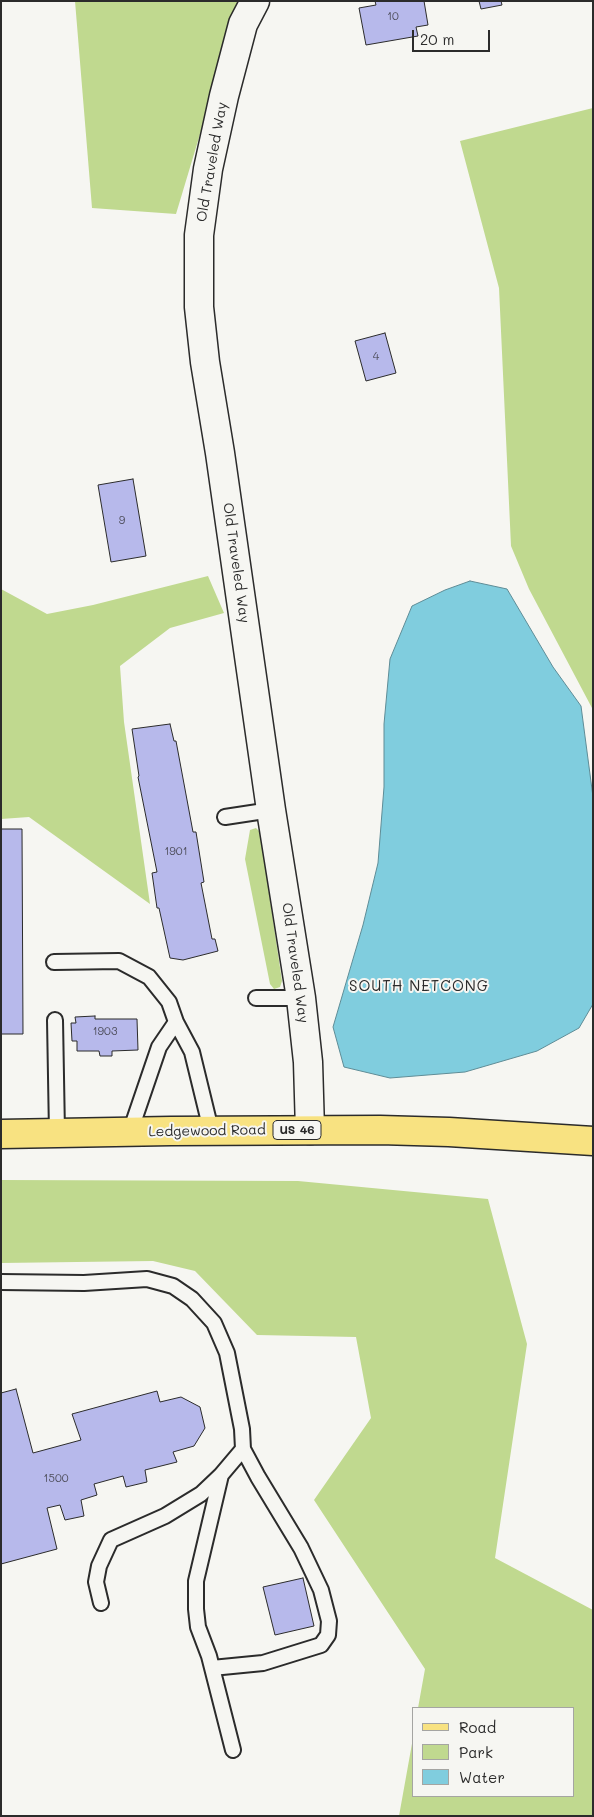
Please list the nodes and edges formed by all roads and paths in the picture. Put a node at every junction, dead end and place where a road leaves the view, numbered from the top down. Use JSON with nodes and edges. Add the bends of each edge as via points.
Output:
{"nodes":[{"id":1,"x":255,"y":1,"type":"edge"},
{"id":2,"x":271,"y":810,"type":"junction"},
{"id":3,"x":225,"y":817,"type":"dead end"},
{"id":4,"x":54,"y":962,"type":"dead end"},
{"id":5,"x":256,"y":998,"type":"dead end"},
{"id":6,"x":301,"y":998,"type":"junction"},
{"id":7,"x":55,"y":1020,"type":"dead end"},
{"id":8,"x":176,"y":1022,"type":"junction"},
{"id":9,"x":211,"y":1130,"type":"junction"},
{"id":10,"x":310,"y":1130,"type":"junction"},
{"id":11,"x":130,"y":1132,"type":"junction"},
{"id":12,"x":57,"y":1133,"type":"junction"},
{"id":13,"x":1,"y":1134,"type":"edge"},
{"id":14,"x":593,"y":1141,"type":"edge"},
{"id":15,"x":1,"y":1282,"type":"edge"},
{"id":16,"x":243,"y":1449,"type":"junction"},
{"id":17,"x":221,"y":1475,"type":"junction"},
{"id":18,"x":101,"y":1603,"type":"dead end"},
{"id":19,"x":212,"y":1668,"type":"junction"},
{"id":20,"x":233,"y":1750,"type":"dead end"}],
"edges":[{"from":1,"to":2,"type":"street","name":"Old Traveled Way","via":[[243,24],[208,169],[198,270],[205,362]]},
{"from":2,"to":3,"type":"lane"},
{"from":2,"to":6,"type":"street","name":"Old Traveled Way"},
{"from":4,"to":8,"type":"lane","via":[[119,961],[149,977],[169,1002]]},
{"from":5,"to":6,"type":"lane"},
{"from":6,"to":10,"type":"street","name":"Old Traveled Way","via":[[308,1062]]},
{"from":7,"to":12,"type":"lane"},
{"from":8,"to":9,"type":"lane","via":[[192,1052]]},
{"from":8,"to":11,"type":"lane","via":[[159,1047]]},
{"from":9,"to":10,"type":"main road","name":"Ledgewood Road","number":"US 46"},
{"from":9,"to":11,"type":"main road","name":"Ledgewood Road","number":"US 46"},
{"from":10,"to":14,"type":"main road","name":"Ledgewood Road","number":"US 46","via":[[449,1132]]},
{"from":11,"to":12,"type":"main road","name":"Ledgewood Road","number":"US 46"},
{"from":12,"to":13,"type":"main road","name":"Ledgewood Road","number":"US 46"},
{"from":15,"to":16,"type":"lane","via":[[84,1283],[147,1279],[173,1286],[192,1299],[214,1323],[227,1353]]},
{"from":16,"to":17,"type":"lane"},
{"from":16,"to":19,"type":"lane","via":[[321,1590],[329,1621],[328,1635],[321,1645],[263,1663]]},
{"from":17,"to":18,"type":"lane","via":[[201,1494],[165,1516],[112,1540],[99,1566],[96,1582]]},
{"from":17,"to":19,"type":"lane","via":[[196,1581],[198,1626]]},
{"from":19,"to":20,"type":"lane"}]}
